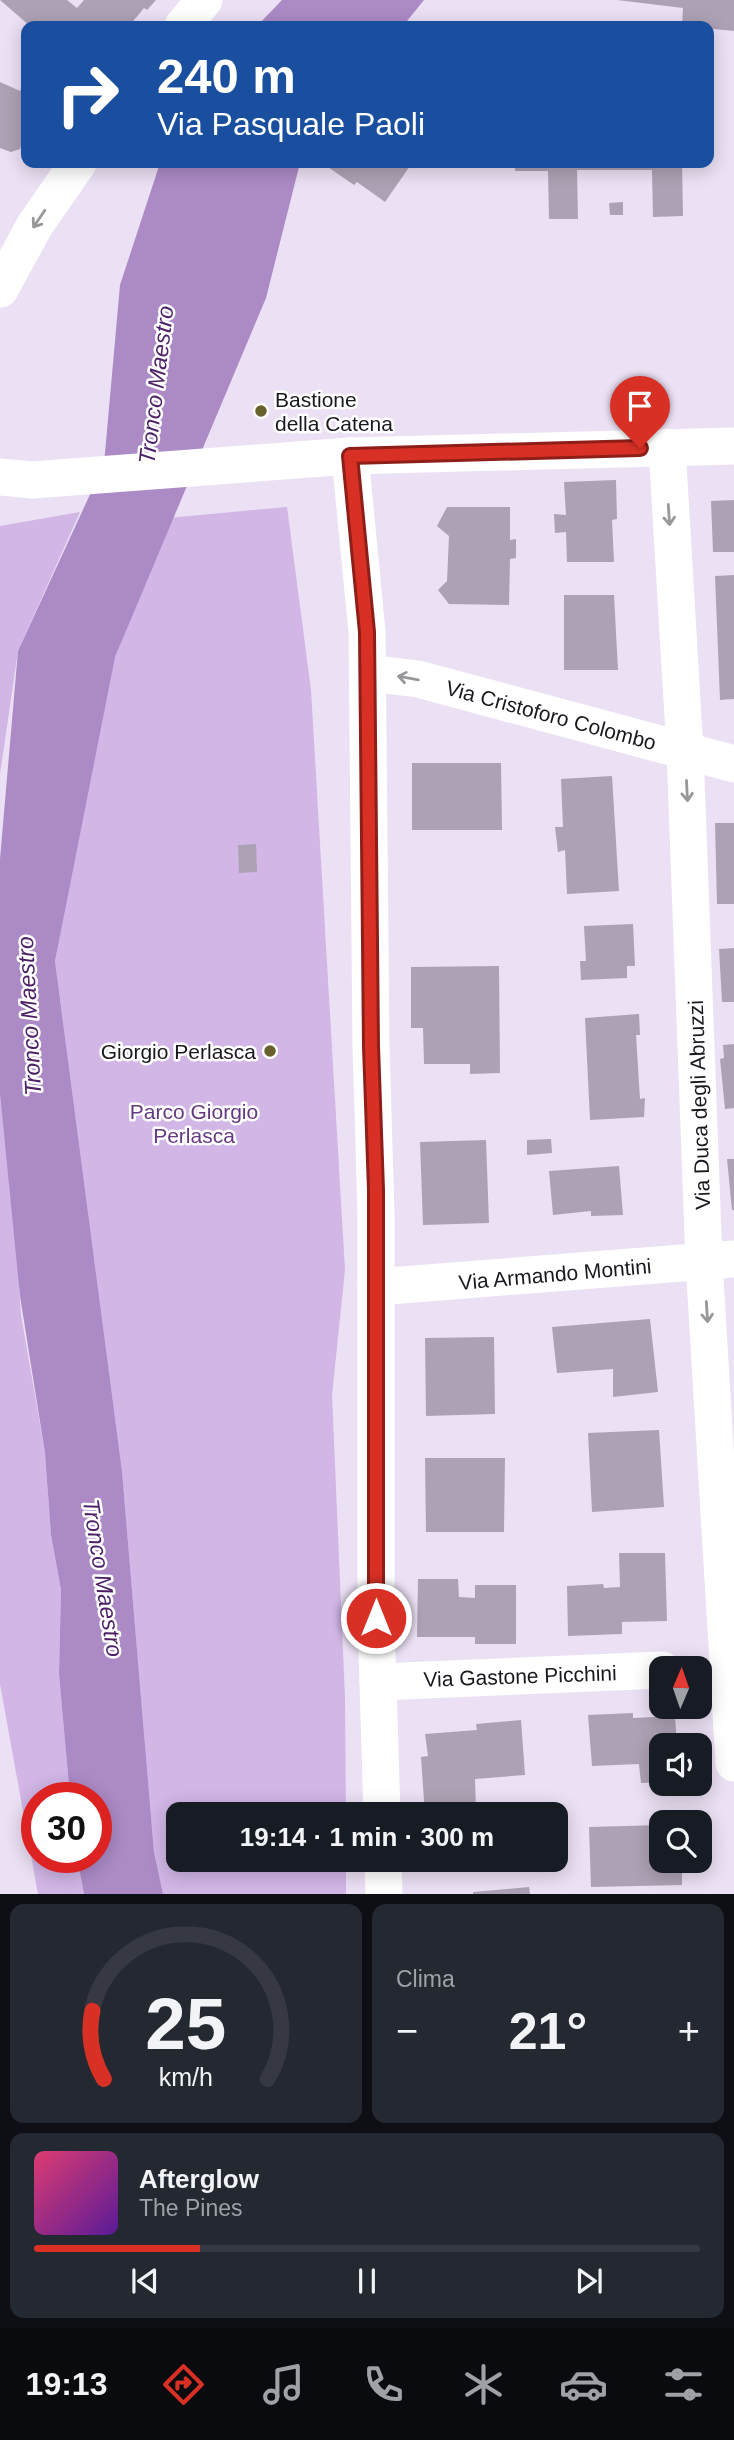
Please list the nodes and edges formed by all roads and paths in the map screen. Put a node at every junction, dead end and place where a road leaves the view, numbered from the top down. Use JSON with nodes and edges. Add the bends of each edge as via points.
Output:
{"nodes":[{"id":1,"x":204,"y":0,"type":"edge"},
{"id":2,"x":187,"y":21,"type":"edge"},
{"id":3,"x":75,"y":168,"type":"edge"},
{"id":4,"x":2,"y":280,"type":"edge"},
{"id":5,"x":734,"y":446,"type":"edge"},
{"id":6,"x":667,"y":447,"type":"junction"},
{"id":7,"x":350,"y":456,"type":"junction"},
{"id":8,"x":8,"y":482,"type":"edge"},
{"id":9,"x":368,"y":673,"type":"junction"},
{"id":10,"x":685,"y":751,"type":"junction"},
{"id":11,"x":734,"y":764,"type":"edge"},
{"id":12,"x":719,"y":1261,"type":"edge"},
{"id":13,"x":376,"y":1287,"type":"junction"},
{"id":14,"x":721,"y":1668,"type":"edge"},
{"id":15,"x":649,"y":1671,"type":"edge"},
{"id":16,"x":378,"y":1682,"type":"junction"},
{"id":17,"x":734,"y":1763,"type":"edge"},
{"id":18,"x":382,"y":1802,"type":"edge"},
{"id":19,"x":383,"y":1872,"type":"edge"},
{"id":20,"x":384,"y":1894,"type":"edge"}],
"edges":[{"from":1,"to":2,"type":"street"},
{"from":3,"to":4,"type":"street","one_way":true},
{"from":5,"to":6,"type":"street"},
{"from":6,"to":7,"type":"street"},
{"from":6,"to":10,"type":"street","name":"Via Duca degli Abruzzi","one_way":true},
{"from":7,"to":8,"type":"street"},
{"from":7,"to":9,"type":"street"},
{"from":10,"to":9,"type":"street","name":"Via Cristoforo Colombo","one_way":true,"via":[[418,679]]},
{"from":9,"to":13,"type":"street"},
{"from":10,"to":11,"type":"street","name":"Via Cristoforo Colombo"},
{"from":10,"to":12,"type":"street","name":"Via Duca degli Abruzzi","one_way":true},
{"from":12,"to":13,"type":"street","name":"Via Armando Montini"},
{"from":12,"to":14,"type":"street","name":"Via Duca degli Abruzzi","one_way":true},
{"from":13,"to":16,"type":"street"},
{"from":14,"to":17,"type":"street","name":"Via Duca degli Abruzzi"},
{"from":15,"to":16,"type":"street","name":"Via Gastone Picchini"},
{"from":16,"to":18,"type":"street"},
{"from":19,"to":20,"type":"street"}]}
